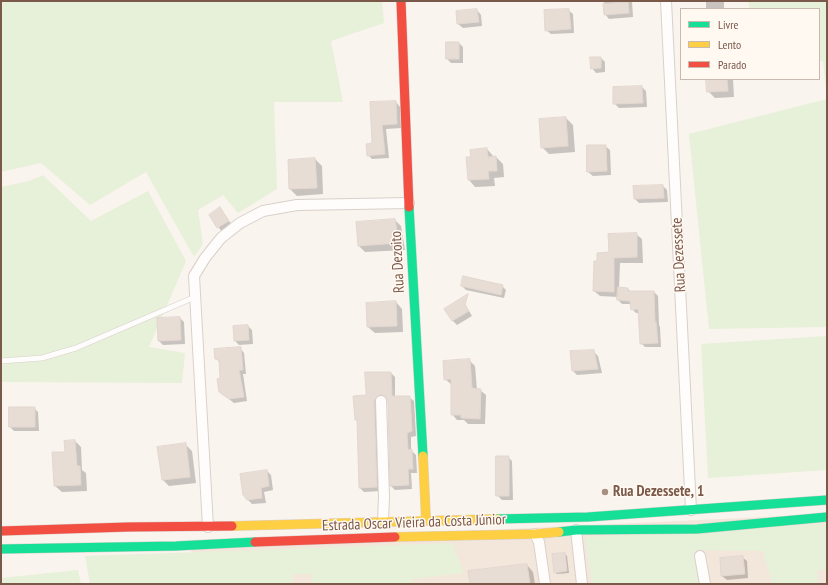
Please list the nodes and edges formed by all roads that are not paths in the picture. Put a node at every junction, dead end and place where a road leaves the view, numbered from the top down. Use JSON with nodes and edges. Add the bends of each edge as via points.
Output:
{"nodes":[{"id":1,"x":401,"y":1,"type":"edge"},
{"id":2,"x":666,"y":1,"type":"edge"},
{"id":3,"x":409,"y":203,"type":"junction"},
{"id":4,"x":195,"y":297,"type":"junction"},
{"id":5,"x":1,"y":361,"type":"edge"},
{"id":6,"x":381,"y":401,"type":"dead end"},
{"id":7,"x":827,"y":500,"type":"edge"},
{"id":8,"x":692,"y":510,"type":"junction"},
{"id":9,"x":827,"y":517,"type":"edge"},
{"id":10,"x":426,"y":520,"type":"junction"},
{"id":11,"x":383,"y":521,"type":"junction"},
{"id":12,"x":208,"y":527,"type":"junction"},
{"id":13,"x":576,"y":530,"type":"junction"},
{"id":14,"x":1,"y":531,"type":"edge"},
{"id":15,"x":535,"y":534,"type":"junction"},
{"id":16,"x":1,"y":549,"type":"edge"},
{"id":17,"x":700,"y":556,"type":"dead end"},
{"id":18,"x":545,"y":584,"type":"edge"},
{"id":19,"x":582,"y":584,"type":"edge"},
{"id":20,"x":705,"y":584,"type":"edge"}],
"edges":[{"from":1,"to":3,"type":"main road","name":"Rua Dezoito"},
{"from":2,"to":8,"type":"street","name":"Rua Dezessete"},
{"from":3,"to":4,"type":"street","via":[[297,205],[263,211],[240,223],[221,238],[205,258],[194,276]]},
{"from":3,"to":10,"type":"main road","name":"Rua Dezoito"},
{"from":4,"to":5,"type":"lane","via":[[76,348],[42,358]]},
{"from":4,"to":12,"type":"street"},
{"from":6,"to":11,"type":"street"},
{"from":7,"to":8,"type":"main road","name":"Estrada Oscar Vieira da Costa Júnior"},
{"from":8,"to":10,"type":"main road","name":"Estrada Oscar Vieira da Costa Júnior","via":[[588,517]]},
{"from":9,"to":13,"type":"main road","name":"Estrada Oscar Vieira da Costa Júnior","via":[[697,529]]},
{"from":10,"to":11,"type":"main road","name":"Estrada Oscar Vieira da Costa Júnior"},
{"from":11,"to":12,"type":"main road","name":"Estrada Oscar Vieira da Costa Júnior"},
{"from":12,"to":14,"type":"main road","name":"Estrada Oscar Vieira da Costa Júnior"},
{"from":13,"to":15,"type":"main road","name":"Estrada Oscar Vieira da Costa Júnior"},
{"from":13,"to":19,"type":"street"},
{"from":15,"to":16,"type":"main road","name":"Estrada Oscar Vieira da Costa Júnior"},
{"from":15,"to":18,"type":"street","via":[[539,542]]},
{"from":17,"to":20,"type":"street"}]}
